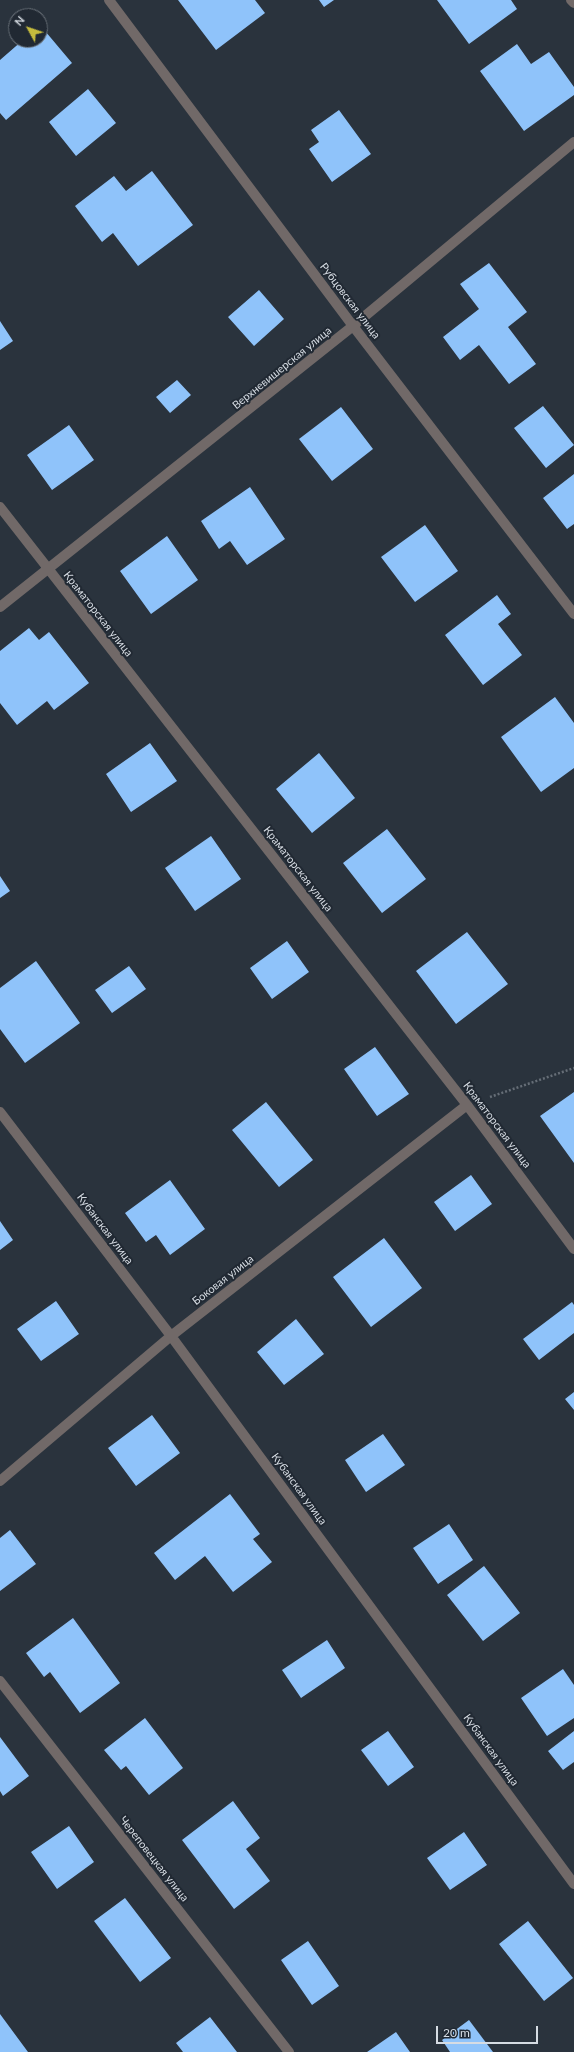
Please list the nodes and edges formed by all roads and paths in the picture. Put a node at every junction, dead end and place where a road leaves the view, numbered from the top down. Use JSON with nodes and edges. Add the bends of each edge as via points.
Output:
{"nodes":[{"id":1,"x":109,"y":0,"type":"edge"},
{"id":2,"x":571,"y":0,"type":"edge"},
{"id":3,"x":574,"y":3,"type":"edge"},
{"id":4,"x":574,"y":142,"type":"edge"},
{"id":5,"x":353,"y":326,"type":"junction"},
{"id":6,"x":0,"y":507,"type":"edge"},
{"id":7,"x":48,"y":570,"type":"junction"},
{"id":8,"x":0,"y":607,"type":"edge"},
{"id":9,"x":574,"y":614,"type":"edge"},
{"id":10,"x":574,"y":1068,"type":"edge"},
{"id":11,"x":467,"y":1105,"type":"junction"},
{"id":12,"x":0,"y":1112,"type":"edge"},
{"id":13,"x":574,"y":1249,"type":"edge"},
{"id":14,"x":171,"y":1336,"type":"junction"},
{"id":15,"x":0,"y":1481,"type":"edge"},
{"id":16,"x":0,"y":1681,"type":"edge"},
{"id":17,"x":574,"y":1884,"type":"edge"},
{"id":18,"x":289,"y":2052,"type":"edge"}],
"edges":[{"from":1,"to":5,"type":"street","name":"Рубцовская улица"},
{"from":2,"to":3,"type":"street"},
{"from":4,"to":5,"type":"street","name":"Верхневишерская улица"},
{"from":5,"to":7,"type":"street","name":"Верхневишерская улица"},
{"from":5,"to":9,"type":"street","name":"Рубцовская улица"},
{"from":6,"to":7,"type":"street","name":"Краматорская улица"},
{"from":7,"to":8,"type":"street","name":"Верхневишерская улица"},
{"from":7,"to":11,"type":"street","name":"Краматорская улица"},
{"from":10,"to":11,"type":"path"},
{"from":11,"to":13,"type":"street","name":"Краматорская улица"},
{"from":11,"to":14,"type":"street","name":"Боковая улица"},
{"from":12,"to":14,"type":"street","name":"Кубанская улица"},
{"from":14,"to":15,"type":"street","name":"Боковая улица"},
{"from":14,"to":17,"type":"street","name":"Кубанская улица"},
{"from":16,"to":18,"type":"street","name":"Череповецкая улица"}]}
